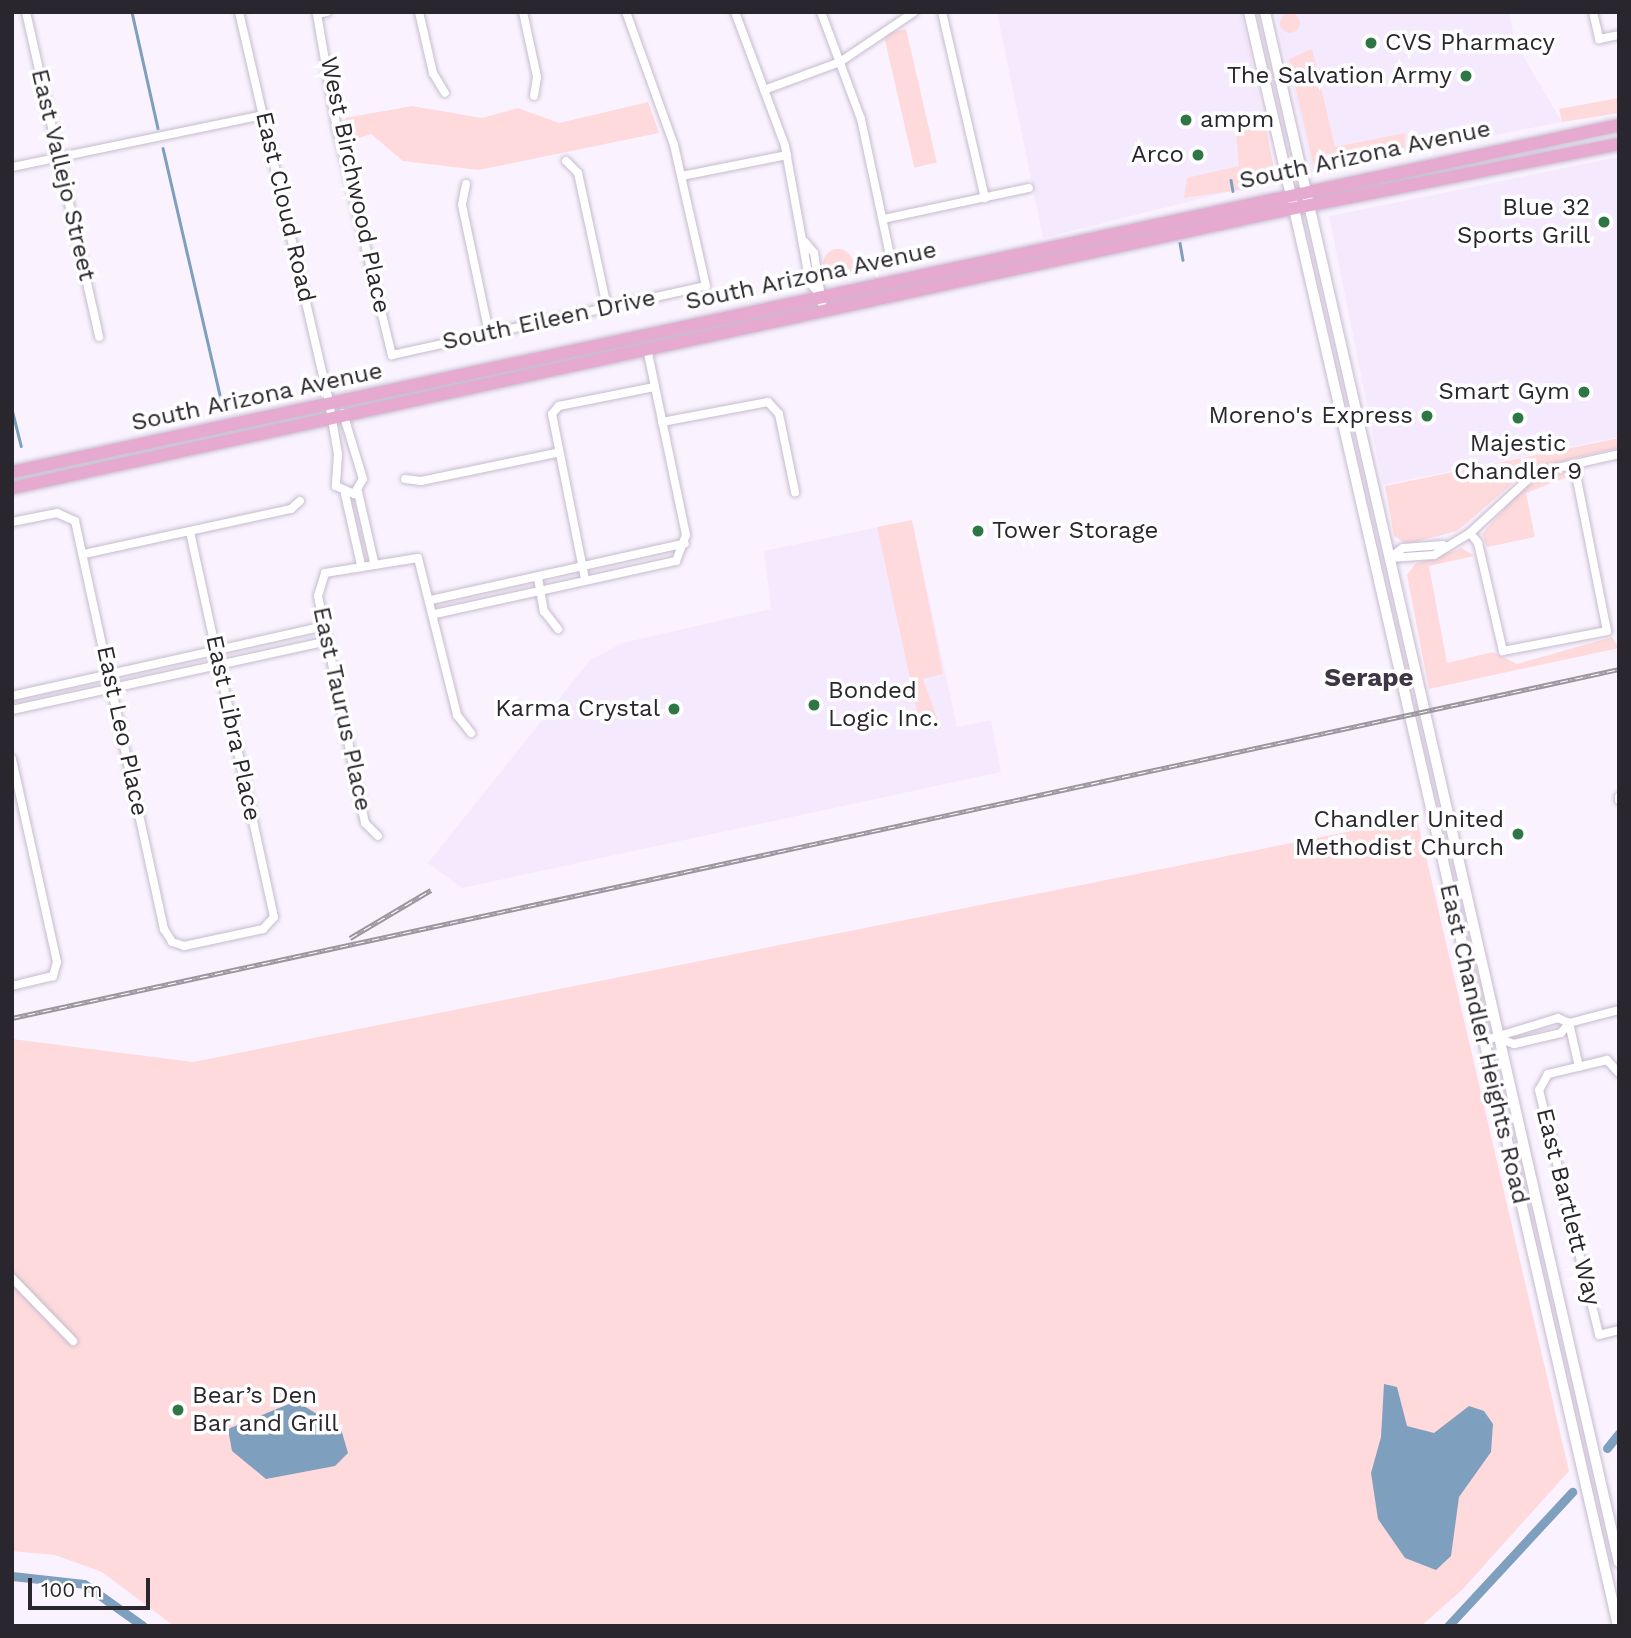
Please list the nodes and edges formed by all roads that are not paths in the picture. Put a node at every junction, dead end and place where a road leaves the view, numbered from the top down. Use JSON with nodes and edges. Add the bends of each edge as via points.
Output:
{"nodes":[{"id":1,"x":26,"y":12,"type":"edge"},
{"id":2,"x":239,"y":12,"type":"edge"},
{"id":3,"x":327,"y":12,"type":"edge"},
{"id":4,"x":419,"y":12,"type":"edge"},
{"id":5,"x":523,"y":12,"type":"edge"},
{"id":6,"x":626,"y":12,"type":"edge"},
{"id":7,"x":735,"y":12,"type":"edge"},
{"id":8,"x":821,"y":12,"type":"edge"},
{"id":9,"x":942,"y":12,"type":"edge"},
{"id":10,"x":1249,"y":12,"type":"edge"},
{"id":11,"x":1265,"y":12,"type":"edge"},
{"id":12,"x":1593,"y":12,"type":"edge"},
{"id":13,"x":908,"y":14,"type":"edge"},
{"id":14,"x":1619,"y":34,"type":"edge"},
{"id":15,"x":840,"y":62,"type":"junction"},
{"id":16,"x":764,"y":90,"type":"junction"},
{"id":17,"x":445,"y":93,"type":"dead end"},
{"id":18,"x":534,"y":96,"type":"dead end"},
{"id":19,"x":264,"y":115,"type":"junction"},
{"id":20,"x":1619,"y":125,"type":"edge"},
{"id":21,"x":1619,"y":144,"type":"edge"},
{"id":22,"x":787,"y":155,"type":"junction"},
{"id":23,"x":59,"y":158,"type":"junction"},
{"id":24,"x":566,"y":162,"type":"dead end"},
{"id":25,"x":12,"y":167,"type":"edge"},
{"id":26,"x":682,"y":176,"type":"junction"},
{"id":27,"x":466,"y":184,"type":"dead end"},
{"id":28,"x":1030,"y":188,"type":"dead end"},
{"id":29,"x":1305,"y":188,"type":"junction"},
{"id":30,"x":1291,"y":191,"type":"junction"},
{"id":31,"x":985,"y":198,"type":"junction"},
{"id":32,"x":1310,"y":206,"type":"junction"},
{"id":33,"x":1295,"y":208,"type":"junction"},
{"id":34,"x":883,"y":219,"type":"junction"},
{"id":35,"x":1068,"y":242,"type":"junction"},
{"id":36,"x":890,"y":256,"type":"dead end"},
{"id":37,"x":1071,"y":256,"type":"junction"},
{"id":38,"x":820,"y":295,"type":"junction"},
{"id":39,"x":607,"y":307,"type":"junction"},
{"id":40,"x":823,"y":310,"type":"junction"},
{"id":41,"x":489,"y":333,"type":"junction"},
{"id":42,"x":99,"y":337,"type":"dead end"},
{"id":43,"x":647,"y":349,"type":"junction"},
{"id":44,"x":392,"y":355,"type":"joint"},
{"id":45,"x":654,"y":387,"type":"junction"},
{"id":46,"x":334,"y":401,"type":"junction"},
{"id":47,"x":337,"y":417,"type":"junction"},
{"id":48,"x":662,"y":422,"type":"junction"},
{"id":49,"x":556,"y":453,"type":"junction"},
{"id":50,"x":1619,"y":454,"type":"edge"},
{"id":51,"x":1574,"y":464,"type":"junction"},
{"id":52,"x":12,"y":472,"type":"edge"},
{"id":53,"x":405,"y":479,"type":"dead end"},
{"id":54,"x":12,"y":488,"type":"edge"},
{"id":55,"x":358,"y":492,"type":"junction"},
{"id":56,"x":795,"y":492,"type":"dead end"},
{"id":57,"x":345,"y":494,"type":"junction"},
{"id":58,"x":300,"y":501,"type":"dead end"},
{"id":59,"x":12,"y":522,"type":"edge"},
{"id":60,"x":190,"y":531,"type":"junction"},
{"id":61,"x":1470,"y":533,"type":"junction"},
{"id":62,"x":685,"y":543,"type":"junction"},
{"id":63,"x":1443,"y":545,"type":"junction"},
{"id":64,"x":84,"y":554,"type":"junction"},
{"id":65,"x":1390,"y":558,"type":"junction"},
{"id":66,"x":374,"y":562,"type":"junction"},
{"id":67,"x":361,"y":565,"type":"junction"},
{"id":68,"x":583,"y":569,"type":"junction"},
{"id":69,"x":538,"y":578,"type":"junction"},
{"id":70,"x":586,"y":579,"type":"junction"},
{"id":71,"x":543,"y":591,"type":"junction"},
{"id":72,"x":431,"y":600,"type":"junction"},
{"id":73,"x":435,"y":614,"type":"junction"},
{"id":74,"x":324,"y":626,"type":"junction"},
{"id":75,"x":558,"y":629,"type":"dead end"},
{"id":76,"x":328,"y":641,"type":"junction"},
{"id":77,"x":216,"y":650,"type":"junction"},
{"id":78,"x":219,"y":665,"type":"junction"},
{"id":79,"x":110,"y":674,"type":"junction"},
{"id":80,"x":113,"y":688,"type":"junction"},
{"id":81,"x":12,"y":696,"type":"edge"},
{"id":82,"x":12,"y":709,"type":"edge"},
{"id":83,"x":471,"y":733,"type":"dead end"},
{"id":84,"x":1433,"y":750,"type":"junction"},
{"id":85,"x":1418,"y":753,"type":"junction"},
{"id":86,"x":12,"y":759,"type":"edge"},
{"id":87,"x":378,"y":836,"type":"dead end"},
{"id":88,"x":175,"y":944,"type":"joint"},
{"id":89,"x":12,"y":986,"type":"edge"},
{"id":90,"x":1619,"y":1010,"type":"edge"},
{"id":91,"x":1569,"y":1023,"type":"junction"},
{"id":92,"x":1498,"y":1038,"type":"junction"},
{"id":93,"x":1483,"y":1041,"type":"junction"},
{"id":94,"x":1579,"y":1067,"type":"junction"},
{"id":95,"x":1619,"y":1073,"type":"edge"},
{"id":96,"x":12,"y":1278,"type":"edge"},
{"id":97,"x":1619,"y":1330,"type":"edge"},
{"id":98,"x":73,"y":1341,"type":"dead end"},
{"id":99,"x":1593,"y":1452,"type":"junction"},
{"id":100,"x":1581,"y":1467,"type":"junction"},
{"id":101,"x":1599,"y":1478,"type":"junction"},
{"id":102,"x":1587,"y":1490,"type":"junction"},
{"id":103,"x":1608,"y":1516,"type":"junction"},
{"id":104,"x":1594,"y":1519,"type":"junction"},
{"id":105,"x":1619,"y":1562,"type":"edge"},
{"id":106,"x":1618,"y":1626,"type":"edge"}],
"edges":[{"from":1,"to":23,"type":"street","name":"East Vallejo Street"},
{"from":2,"to":19,"type":"street","name":"East Cloud Road"},
{"from":3,"to":44,"type":"street","name":"West Birchwood Place","via":[[317,14],[336,124]]},
{"from":4,"to":17,"type":"street","via":[[433,72]]},
{"from":5,"to":18,"type":"street","via":[[537,77]]},
{"from":6,"to":26,"type":"street"},
{"from":7,"to":16,"type":"street"},
{"from":8,"to":15,"type":"street"},
{"from":9,"to":31,"type":"street"},
{"from":10,"to":30,"type":"main road","name":"East Chandler Heights Road"},
{"from":11,"to":29,"type":"main road","name":"East Chandler Heights Road"},
{"from":12,"to":14,"type":"street","via":[[1599,39]]},
{"from":13,"to":15,"type":"street"},
{"from":15,"to":16,"type":"street"},
{"from":15,"to":34,"type":"street","via":[[862,119]]},
{"from":16,"to":22,"type":"street"},
{"from":19,"to":23,"type":"street"},
{"from":19,"to":46,"type":"street","name":"East Cloud Road"},
{"from":20,"to":29,"type":"main road","name":"South Arizona Avenue"},
{"from":21,"to":32,"type":"main road","name":"South Arizona Avenue"},
{"from":22,"to":26,"type":"street"},
{"from":22,"to":38,"type":"street","via":[[805,242],[814,253]]},
{"from":23,"to":25,"type":"street"},
{"from":23,"to":42,"type":"street","name":"East Vallejo Street"},
{"from":24,"to":39,"type":"street","via":[[578,173]]},
{"from":26,"to":39,"type":"street","name":"South Eileen Drive","via":[[706,286]]},
{"from":27,"to":41,"type":"street","via":[[462,205]]},
{"from":28,"to":31,"type":"street"},
{"from":29,"to":30,"type":"main road","name":"South Arizona Avenue"},
{"from":29,"to":32,"type":"main road","name":"East Chandler Heights Road"},
{"from":30,"to":33,"type":"main road","name":"East Chandler Heights Road"},
{"from":30,"to":35,"type":"main road","name":"South Arizona Avenue"},
{"from":31,"to":34,"type":"street"},
{"from":32,"to":33,"type":"main road","name":"South Arizona Avenue"},
{"from":32,"to":65,"type":"main road","name":"East Chandler Heights Road"},
{"from":33,"to":37,"type":"main road","name":"South Arizona Avenue"},
{"from":33,"to":85,"type":"main road","name":"East Chandler Heights Road"},
{"from":34,"to":36,"type":"street"},
{"from":35,"to":37,"type":"main road"},
{"from":35,"to":38,"type":"main road","name":"South Arizona Avenue"},
{"from":37,"to":40,"type":"main road","name":"South Arizona Avenue"},
{"from":38,"to":40,"type":"street"},
{"from":38,"to":46,"type":"main road","name":"South Arizona Avenue"},
{"from":39,"to":41,"type":"street","name":"South Eileen Drive"},
{"from":40,"to":43,"type":"main road","name":"South Arizona Avenue"},
{"from":41,"to":44,"type":"street","name":"South Eileen Drive"},
{"from":43,"to":45,"type":"street"},
{"from":43,"to":47,"type":"main road","name":"South Arizona Avenue"},
{"from":45,"to":48,"type":"street"},
{"from":45,"to":49,"type":"street","via":[[559,406],[551,421]]},
{"from":46,"to":47,"type":"street"},
{"from":46,"to":52,"type":"main road","name":"South Arizona Avenue"},
{"from":47,"to":54,"type":"main road","name":"South Arizona Avenue"},
{"from":47,"to":55,"type":"street","via":[[363,479]]},
{"from":47,"to":57,"type":"street","via":[[335,482]]},
{"from":48,"to":56,"type":"street","via":[[763,401],[773,405]]},
{"from":48,"to":62,"type":"street"},
{"from":49,"to":53,"type":"street","via":[[421,481]]},
{"from":49,"to":68,"type":"street"},
{"from":50,"to":51,"type":"street"},
{"from":51,"to":61,"type":"street","via":[[1523,480]]},
{"from":51,"to":61,"type":"street","via":[[1606,631],[1503,651],[1478,543]]},
{"from":55,"to":57,"type":"street"},
{"from":55,"to":66,"type":"street"},
{"from":57,"to":67,"type":"street"},
{"from":58,"to":60,"type":"street","via":[[291,509]]},
{"from":59,"to":64,"type":"street","name":"East Leo Place","via":[[70,516]]},
{"from":60,"to":64,"type":"street"},
{"from":60,"to":77,"type":"street","name":"East Libra Place"},
{"from":61,"to":63,"type":"street"},
{"from":62,"to":68,"type":"street"},
{"from":62,"to":70,"type":"street","via":[[676,561]]},
{"from":63,"to":65,"type":"street","via":[[1403,548]]},
{"from":63,"to":65,"type":"street","via":[[1434,555]]},
{"from":64,"to":79,"type":"street","name":"East Leo Place"},
{"from":65,"to":84,"type":"main road","name":"East Chandler Heights Road"},
{"from":66,"to":67,"type":"street"},
{"from":66,"to":72,"type":"street","via":[[418,558]]},
{"from":67,"to":74,"type":"street","name":"East Taurus Place","via":[[320,578]]},
{"from":68,"to":69,"type":"street"},
{"from":68,"to":70,"type":"street"},
{"from":69,"to":71,"type":"street"},
{"from":69,"to":72,"type":"street"},
{"from":70,"to":71,"type":"street"},
{"from":71,"to":73,"type":"street"},
{"from":71,"to":75,"type":"street","via":[[544,611]]},
{"from":72,"to":73,"type":"street"},
{"from":73,"to":83,"type":"street","via":[[457,715]]},
{"from":74,"to":76,"type":"street","name":"East Taurus Place"},
{"from":74,"to":77,"type":"street"},
{"from":76,"to":78,"type":"street"},
{"from":76,"to":87,"type":"street","name":"East Taurus Place","via":[[365,823]]},
{"from":77,"to":78,"type":"street","name":"East Libra Place"},
{"from":77,"to":79,"type":"street"},
{"from":78,"to":80,"type":"street"},
{"from":78,"to":88,"type":"street","name":"East Libra Place","via":[[273,911],[270,924]]},
{"from":79,"to":80,"type":"street","name":"East Leo Place"},
{"from":79,"to":81,"type":"street"},
{"from":80,"to":82,"type":"street"},
{"from":80,"to":88,"type":"street","name":"East Leo Place","via":[[164,929]]},
{"from":84,"to":85,"type":"main road"},
{"from":84,"to":92,"type":"main road","name":"East Chandler Heights Road"},
{"from":85,"to":93,"type":"main road","name":"East Chandler Heights Road"},
{"from":86,"to":89,"type":"street","via":[[56,971]]},
{"from":90,"to":91,"type":"street"},
{"from":91,"to":92,"type":"street","via":[[1558,1018]]},
{"from":91,"to":92,"type":"street","via":[[1561,1033],[1514,1044]]},
{"from":91,"to":94,"type":"street"},
{"from":92,"to":93,"type":"street"},
{"from":92,"to":99,"type":"main road","name":"East Chandler Heights Road"},
{"from":93,"to":100,"type":"main road","name":"East Chandler Heights Road"},
{"from":94,"to":95,"type":"street","via":[[1615,1062]]},
{"from":94,"to":97,"type":"street","name":"East Bartlett Way","via":[[1541,1079],[1599,1335]]},
{"from":96,"to":98,"type":"street"},
{"from":99,"to":100,"type":"main road"},
{"from":99,"to":101,"type":"main road","name":"East Chandler Heights Road"},
{"from":100,"to":102,"type":"main road","name":"East Chandler Heights Road"},
{"from":101,"to":102,"type":"main road"},
{"from":101,"to":103,"type":"main road","name":"East Chandler Heights Road"},
{"from":102,"to":104,"type":"main road","name":"East Chandler Heights Road"},
{"from":103,"to":104,"type":"main road"},
{"from":103,"to":105,"type":"main road","name":"East Chandler Heights Road"},
{"from":104,"to":106,"type":"main road","name":"East Chandler Heights Road"}]}
